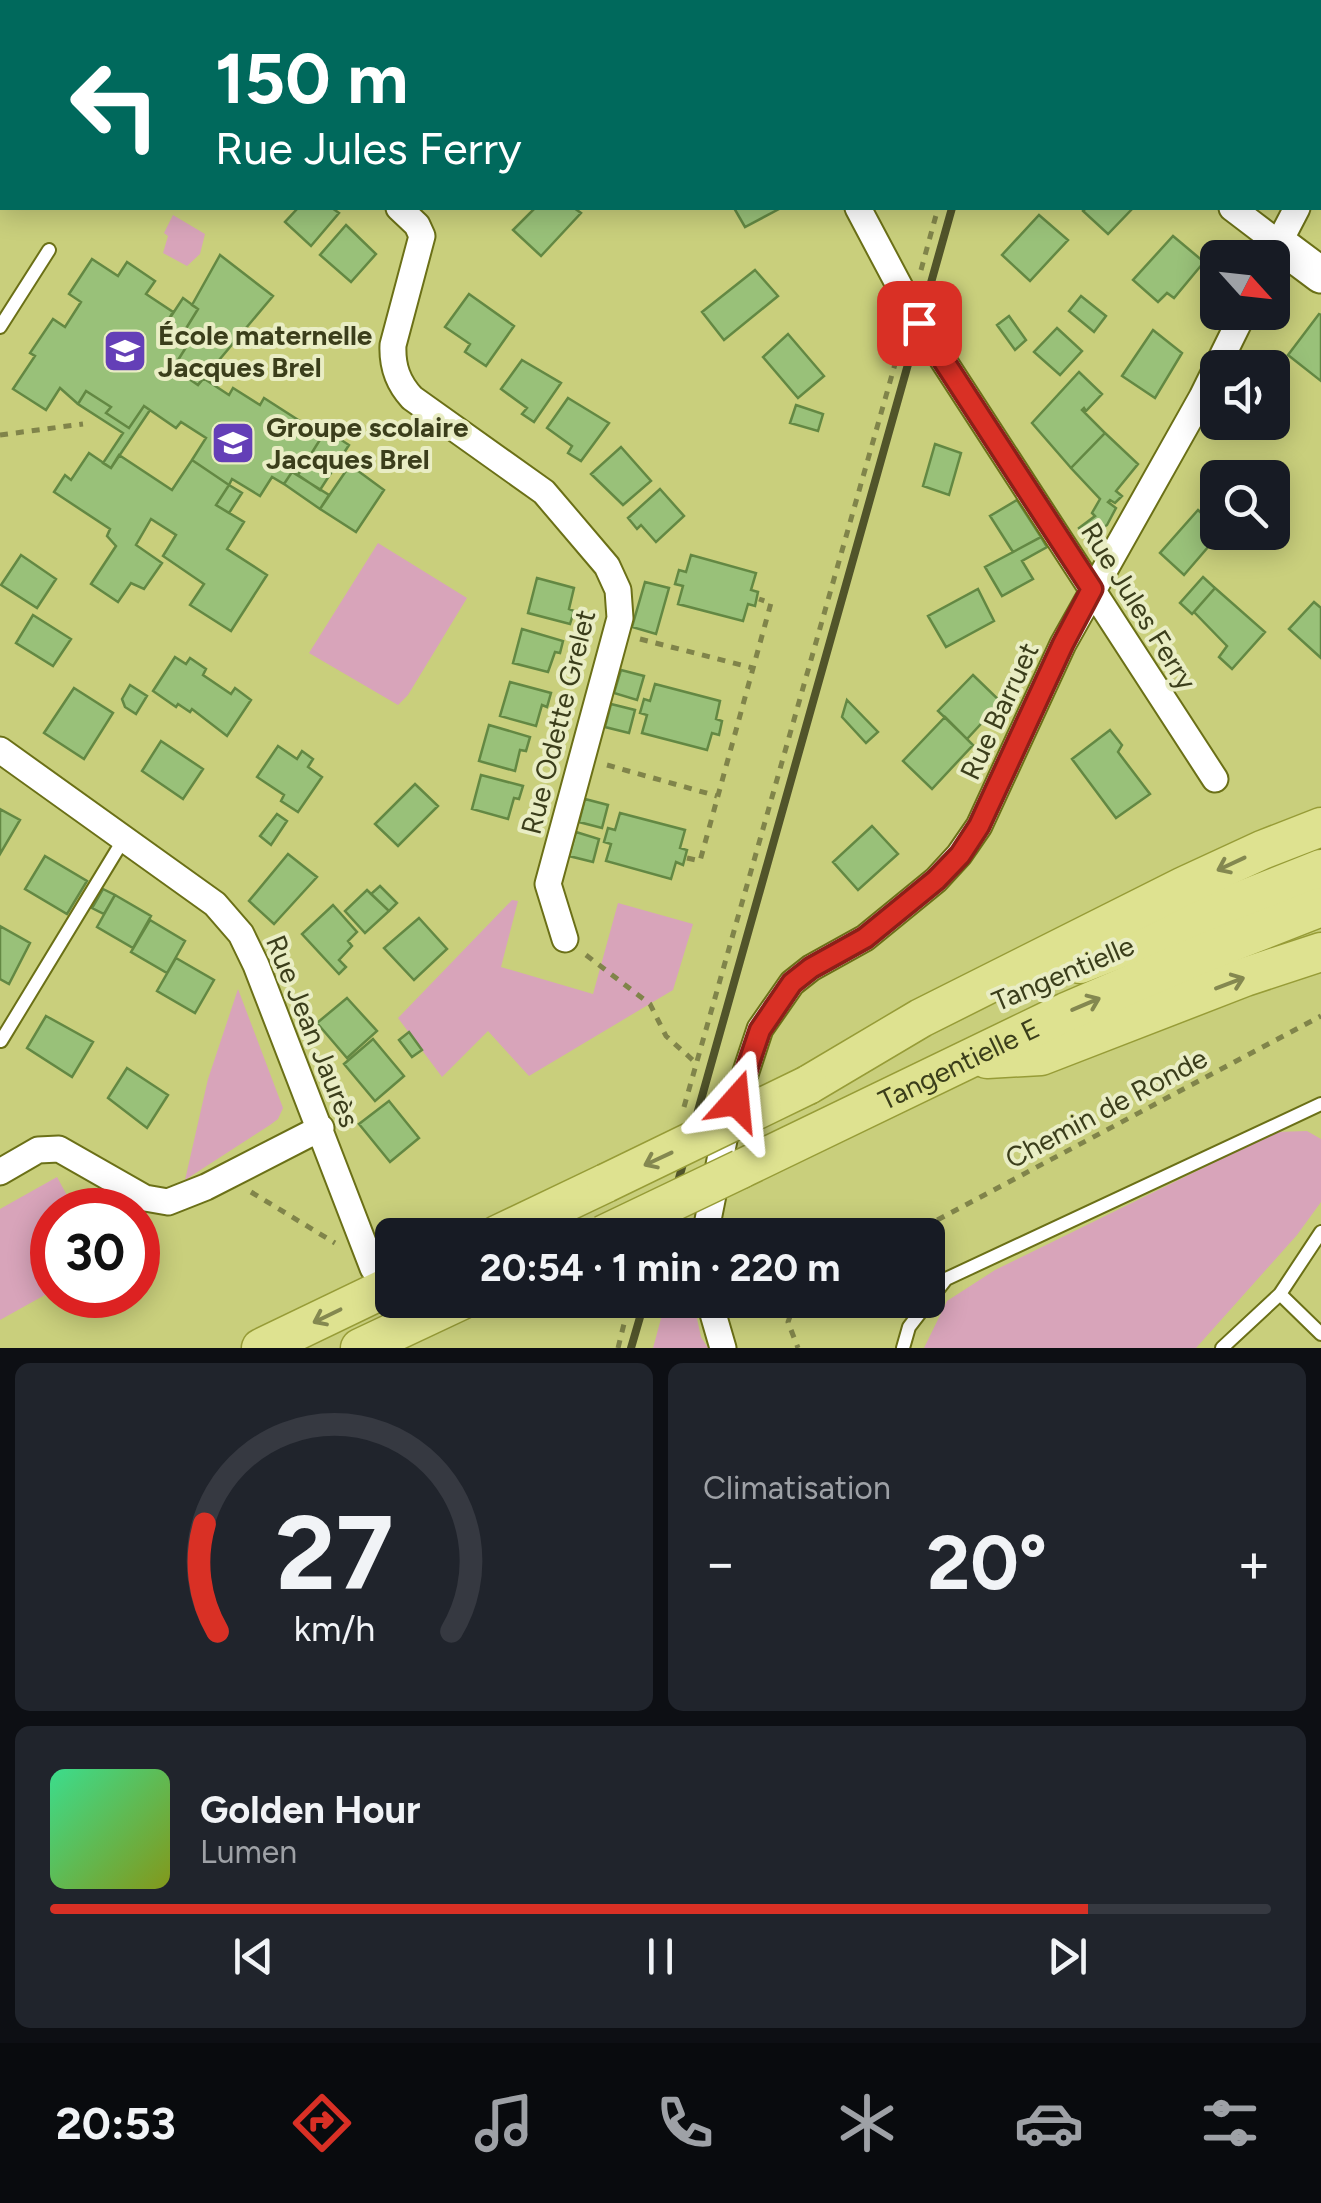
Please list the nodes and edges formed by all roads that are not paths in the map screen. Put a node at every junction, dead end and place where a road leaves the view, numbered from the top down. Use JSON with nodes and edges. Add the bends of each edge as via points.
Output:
{"nodes":[{"id":1,"x":401,"y":210,"type":"edge"},
{"id":2,"x":859,"y":210,"type":"edge"},
{"id":3,"x":1234,"y":210,"type":"edge"},
{"id":4,"x":1295,"y":210,"type":"edge"},
{"id":5,"x":1265,"y":240,"type":"edge"},
{"id":6,"x":1280,"y":240,"type":"edge"},
{"id":7,"x":49,"y":250,"type":"dead end"},
{"id":8,"x":1290,"y":258,"type":"edge"},
{"id":9,"x":1321,"y":275,"type":"edge"},
{"id":10,"x":0,"y":326,"type":"edge"},
{"id":11,"x":1235,"y":330,"type":"edge"},
{"id":12,"x":1092,"y":589,"type":"junction"},
{"id":13,"x":2,"y":756,"type":"edge"},
{"id":14,"x":1215,"y":779,"type":"dead end"},
{"id":15,"x":1321,"y":827,"type":"edge"},
{"id":16,"x":125,"y":837,"type":"junction"},
{"id":17,"x":1321,"y":869,"type":"edge"},
{"id":18,"x":1321,"y":907,"type":"edge"},
{"id":19,"x":565,"y":939,"type":"road end"},
{"id":20,"x":1321,"y":952,"type":"edge"},
{"id":21,"x":1,"y":1042,"type":"edge"},
{"id":22,"x":966,"y":1060,"type":"junction"},
{"id":23,"x":808,"y":1085,"type":"junction"},
{"id":24,"x":1317,"y":1108,"type":"edge"},
{"id":25,"x":321,"y":1128,"type":"junction"},
{"id":26,"x":0,"y":1172,"type":"edge"},
{"id":27,"x":533,"y":1218,"type":"edge"},
{"id":28,"x":638,"y":1218,"type":"edge"},
{"id":29,"x":708,"y":1218,"type":"edge"},
{"id":30,"x":1321,"y":1232,"type":"edge"},
{"id":31,"x":375,"y":1257,"type":"edge"},
{"id":32,"x":375,"y":1281,"type":"edge"},
{"id":33,"x":1280,"y":1294,"type":"junction"},
{"id":34,"x":424,"y":1318,"type":"edge"},
{"id":35,"x":714,"y":1318,"type":"edge"},
{"id":36,"x":1321,"y":1334,"type":"edge"},
{"id":37,"x":261,"y":1348,"type":"edge"},
{"id":38,"x":360,"y":1348,"type":"edge"},
{"id":39,"x":722,"y":1348,"type":"edge"},
{"id":40,"x":903,"y":1348,"type":"edge"},
{"id":41,"x":1222,"y":1348,"type":"edge"}],
"edges":[{"from":1,"to":19,"type":"street","name":"Rue Odette Grelet","via":[[422,236],[393,345],[401,386],[544,492],[607,566],[618,590],[620,618],[548,884]]},
{"from":2,"to":12,"type":"street","name":"Rue Jules Ferry","via":[[919,323]]},
{"from":3,"to":5,"type":"street"},
{"from":4,"to":6,"type":"street"},
{"from":7,"to":10,"type":"lane"},
{"from":8,"to":9,"type":"street"},
{"from":11,"to":12,"type":"street","name":"Rue Barruet"},
{"from":12,"to":14,"type":"street","name":"Rue Jules Ferry"},
{"from":12,"to":29,"type":"street","name":"Rue Barruet","via":[[960,855],[865,938],[792,983],[768,1015],[725,1135]]},
{"from":13,"to":16,"type":"street","name":"Rue Jean Jaurès"},
{"from":15,"to":23,"type":"main road","one_way":true,"via":[[1184,886],[921,1018]]},
{"from":16,"to":21,"type":"lane"},
{"from":16,"to":25,"type":"street","name":"Rue Jean Jaurès","via":[[215,904],[241,934]]},
{"from":17,"to":23,"type":"main road","name":"Tangentielle","via":[[1112,950]]},
{"from":22,"to":18,"type":"main road","name":"Tangentielle E","one_way":true},
{"from":22,"to":20,"type":"main road","one_way":true,"via":[[1041,1056]]},
{"from":22,"to":28,"type":"main road","name":"Tangentielle E","bridge":true},
{"from":23,"to":27,"type":"main road","one_way":true,"bridge":true},
{"from":24,"to":40,"type":"lane","via":[[946,1280],[910,1327]]},
{"from":25,"to":26,"type":"street","via":[[168,1202],[145,1198],[59,1149],[38,1150]]},
{"from":25,"to":31,"type":"street","name":"Rue Jean Jaurès"},
{"from":30,"to":33,"type":"lane"},
{"from":32,"to":37,"type":"main road","one_way":true},
{"from":33,"to":36,"type":"lane"},
{"from":33,"to":41,"type":"lane"},
{"from":34,"to":38,"type":"main road"},
{"from":35,"to":39,"type":"street"}]}
